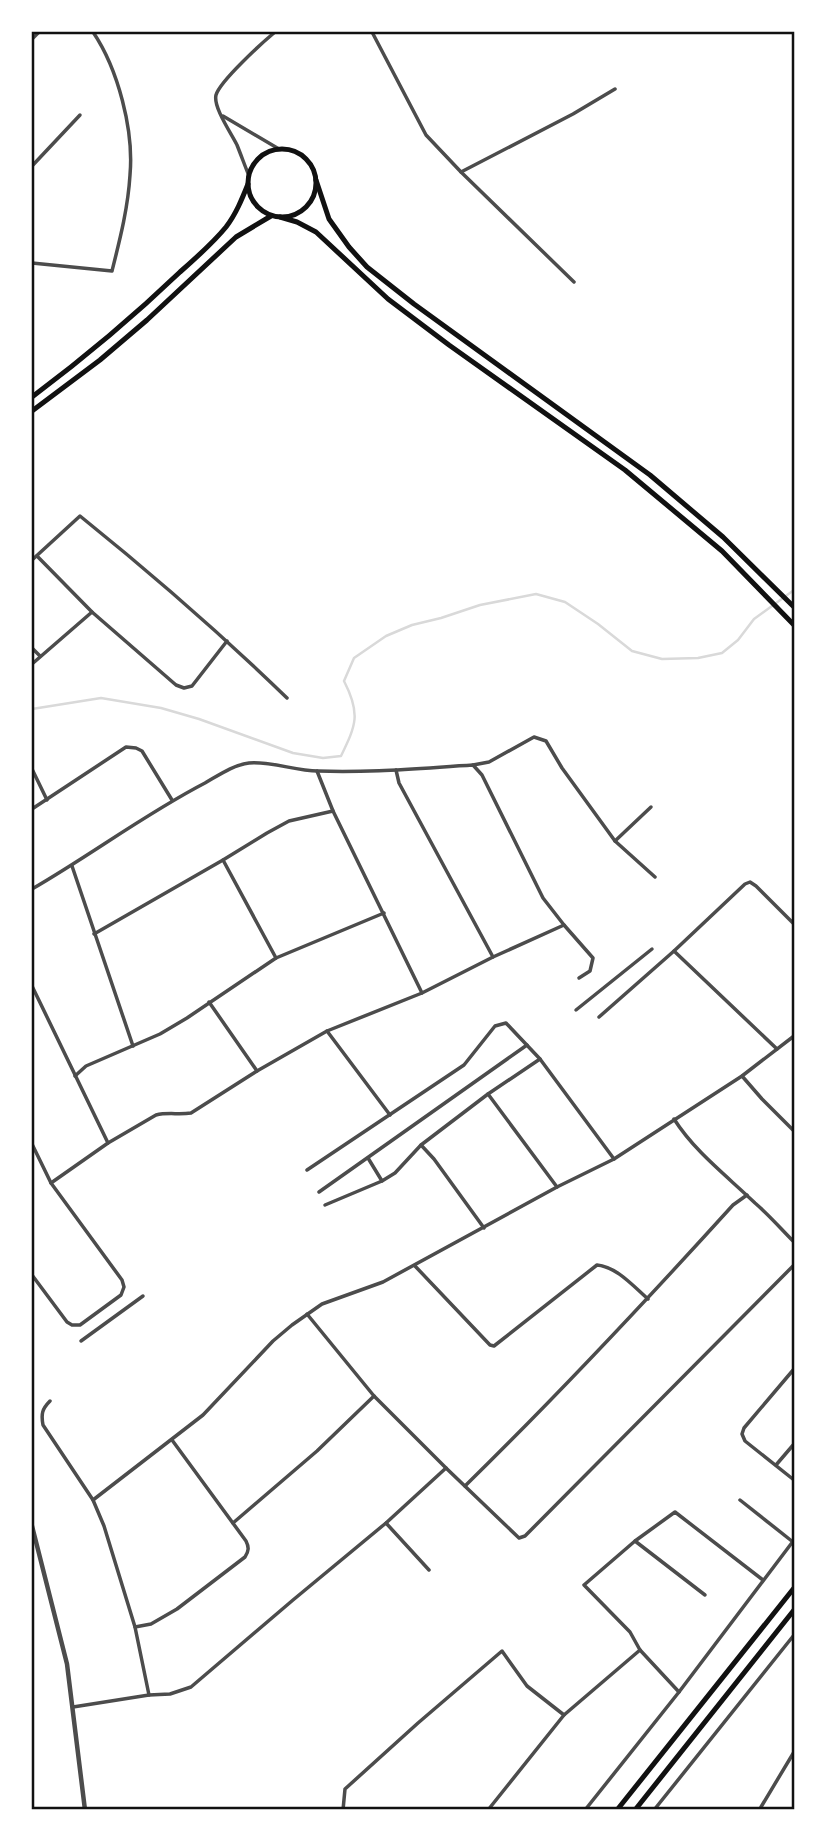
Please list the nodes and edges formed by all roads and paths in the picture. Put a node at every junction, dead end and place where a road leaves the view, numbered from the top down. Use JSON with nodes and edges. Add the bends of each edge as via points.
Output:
{"nodes":[{"id":1,"x":39,"y":32,"type":"edge"},
{"id":2,"x":93,"y":32,"type":"edge"},
{"id":3,"x":275,"y":32,"type":"edge"},
{"id":4,"x":372,"y":32,"type":"edge"},
{"id":5,"x":32,"y":39,"type":"edge"},
{"id":6,"x":615,"y":89,"type":"dead end"},
{"id":7,"x":221,"y":114,"type":"junction"},
{"id":8,"x":80,"y":115,"type":"dead end"},
{"id":9,"x":279,"y":149,"type":"junction"},
{"id":10,"x":32,"y":166,"type":"edge"},
{"id":11,"x":461,"y":172,"type":"junction"},
{"id":12,"x":249,"y":176,"type":"junction"},
{"id":13,"x":316,"y":180,"type":"junction"},
{"id":14,"x":248,"y":184,"type":"junction"},
{"id":15,"x":271,"y":216,"type":"junction"},
{"id":16,"x":280,"y":217,"type":"junction"},
{"id":17,"x":32,"y":263,"type":"edge"},
{"id":18,"x":573,"y":282,"type":"dead end"},
{"id":19,"x":32,"y":397,"type":"edge"},
{"id":20,"x":32,"y":411,"type":"edge"},
{"id":21,"x":37,"y":556,"type":"junction"},
{"id":22,"x":32,"y":560,"type":"edge"},
{"id":23,"x":794,"y":607,"type":"edge"},
{"id":24,"x":92,"y":612,"type":"junction"},
{"id":25,"x":794,"y":625,"type":"edge"},
{"id":26,"x":227,"y":640,"type":"junction"},
{"id":27,"x":32,"y":648,"type":"edge"},
{"id":28,"x":40,"y":656,"type":"junction"},
{"id":29,"x":32,"y":664,"type":"edge"},
{"id":30,"x":287,"y":698,"type":"dead end"},
{"id":31,"x":473,"y":765,"type":"junction"},
{"id":32,"x":32,"y":769,"type":"edge"},
{"id":33,"x":397,"y":770,"type":"junction"},
{"id":34,"x":317,"y":771,"type":"junction"},
{"id":35,"x":47,"y":800,"type":"junction"},
{"id":36,"x":172,"y":800,"type":"junction"},
{"id":37,"x":651,"y":807,"type":"dead end"},
{"id":38,"x":32,"y":809,"type":"edge"},
{"id":39,"x":334,"y":811,"type":"junction"},
{"id":40,"x":615,"y":841,"type":"junction"},
{"id":41,"x":223,"y":860,"type":"junction"},
{"id":42,"x":72,"y":866,"type":"junction"},
{"id":43,"x":655,"y":877,"type":"dead end"},
{"id":44,"x":32,"y":888,"type":"edge"},
{"id":45,"x":384,"y":913,"type":"junction"},
{"id":46,"x":794,"y":924,"type":"edge"},
{"id":47,"x":564,"y":925,"type":"junction"},
{"id":48,"x":94,"y":934,"type":"junction"},
{"id":49,"x":652,"y":949,"type":"dead end"},
{"id":50,"x":674,"y":951,"type":"junction"},
{"id":51,"x":492,"y":957,"type":"junction"},
{"id":52,"x":276,"y":958,"type":"junction"},
{"id":53,"x":579,"y":978,"type":"dead end"},
{"id":54,"x":32,"y":986,"type":"edge"},
{"id":55,"x":422,"y":993,"type":"junction"},
{"id":56,"x":209,"y":1002,"type":"junction"},
{"id":57,"x":576,"y":1010,"type":"dead end"},
{"id":58,"x":599,"y":1017,"type":"dead end"},
{"id":59,"x":327,"y":1031,"type":"junction"},
{"id":60,"x":794,"y":1036,"type":"edge"},
{"id":61,"x":527,"y":1045,"type":"junction"},
{"id":62,"x":133,"y":1046,"type":"junction"},
{"id":63,"x":777,"y":1049,"type":"junction"},
{"id":64,"x":540,"y":1059,"type":"junction"},
{"id":65,"x":257,"y":1071,"type":"junction"},
{"id":66,"x":75,"y":1076,"type":"junction"},
{"id":67,"x":742,"y":1076,"type":"junction"},
{"id":68,"x":488,"y":1094,"type":"junction"},
{"id":69,"x":390,"y":1115,"type":"junction"},
{"id":70,"x":674,"y":1118,"type":"junction"},
{"id":71,"x":794,"y":1131,"type":"edge"},
{"id":72,"x":108,"y":1143,"type":"junction"},
{"id":73,"x":32,"y":1144,"type":"edge"},
{"id":74,"x":421,"y":1145,"type":"junction"},
{"id":75,"x":368,"y":1158,"type":"junction"},
{"id":76,"x":614,"y":1159,"type":"junction"},
{"id":77,"x":307,"y":1170,"type":"dead end"},
{"id":78,"x":382,"y":1181,"type":"junction"},
{"id":79,"x":51,"y":1183,"type":"junction"},
{"id":80,"x":557,"y":1187,"type":"junction"},
{"id":81,"x":318,"y":1192,"type":"dead end"},
{"id":82,"x":747,"y":1195,"type":"junction"},
{"id":83,"x":325,"y":1205,"type":"dead end"},
{"id":84,"x":484,"y":1228,"type":"junction"},
{"id":85,"x":794,"y":1242,"type":"edge"},
{"id":86,"x":794,"y":1265,"type":"edge"},
{"id":87,"x":415,"y":1266,"type":"junction"},
{"id":88,"x":32,"y":1275,"type":"edge"},
{"id":89,"x":143,"y":1296,"type":"dead end"},
{"id":90,"x":648,"y":1299,"type":"junction"},
{"id":91,"x":307,"y":1314,"type":"junction"},
{"id":92,"x":81,"y":1341,"type":"dead end"},
{"id":93,"x":794,"y":1369,"type":"edge"},
{"id":94,"x":374,"y":1396,"type":"junction"},
{"id":95,"x":50,"y":1401,"type":"dead end"},
{"id":96,"x":172,"y":1440,"type":"junction"},
{"id":97,"x":794,"y":1444,"type":"edge"},
{"id":98,"x":776,"y":1465,"type":"junction"},
{"id":99,"x":446,"y":1468,"type":"junction"},
{"id":100,"x":794,"y":1480,"type":"edge"},
{"id":101,"x":465,"y":1486,"type":"junction"},
{"id":102,"x":93,"y":1500,"type":"junction"},
{"id":103,"x":740,"y":1500,"type":"dead end"},
{"id":104,"x":386,"y":1523,"type":"junction"},
{"id":105,"x":232,"y":1524,"type":"junction"},
{"id":106,"x":32,"y":1526,"type":"edge"},
{"id":107,"x":635,"y":1541,"type":"junction"},
{"id":108,"x":794,"y":1541,"type":"edge"},
{"id":109,"x":38,"y":1554,"type":"junction"},
{"id":110,"x":32,"y":1558,"type":"edge"},
{"id":111,"x":429,"y":1570,"type":"dead end"},
{"id":112,"x":763,"y":1580,"type":"junction"},
{"id":113,"x":794,"y":1588,"type":"edge"},
{"id":114,"x":705,"y":1595,"type":"dead end"},
{"id":115,"x":794,"y":1610,"type":"edge"},
{"id":116,"x":135,"y":1627,"type":"junction"},
{"id":117,"x":794,"y":1635,"type":"edge"},
{"id":118,"x":792,"y":1643,"type":"edge"},
{"id":119,"x":640,"y":1650,"type":"junction"},
{"id":120,"x":678,"y":1692,"type":"junction"},
{"id":121,"x":149,"y":1695,"type":"junction"},
{"id":122,"x":73,"y":1707,"type":"junction"},
{"id":123,"x":564,"y":1714,"type":"junction"},
{"id":124,"x":794,"y":1752,"type":"edge"},
{"id":125,"x":85,"y":1810,"type":"edge"},
{"id":126,"x":343,"y":1810,"type":"edge"},
{"id":127,"x":488,"y":1810,"type":"edge"},
{"id":128,"x":585,"y":1810,"type":"edge"},
{"id":129,"x":617,"y":1810,"type":"edge"},
{"id":130,"x":635,"y":1810,"type":"edge"},
{"id":131,"x":654,"y":1810,"type":"edge"},
{"id":132,"x":764,"y":1810,"type":"edge"}],
"edges":[{"from":1,"to":5,"type":"street"},
{"from":2,"to":17,"type":"street","via":[[115,76],[129,131],[131,173],[112,271]]},
{"from":3,"to":7,"type":"street","via":[[222,85],[216,95]]},
{"from":4,"to":11,"type":"street","via":[[426,135]]},
{"from":6,"to":11,"type":"street"},
{"from":7,"to":9,"type":"street"},
{"from":7,"to":12,"type":"street"},
{"from":8,"to":10,"type":"street"},
{"from":9,"to":12,"type":"highway","via":[[260,158]]},
{"from":9,"to":13,"type":"highway","via":[[299,154]]},
{"from":11,"to":18,"type":"street"},
{"from":12,"to":14,"type":"highway"},
{"from":13,"to":16,"type":"highway","via":[[307,207]]},
{"from":13,"to":23,"type":"highway","via":[[330,219],[367,267],[650,475],[723,537]]},
{"from":14,"to":15,"type":"highway","via":[[252,200]]},
{"from":14,"to":19,"type":"highway","via":[[226,226],[200,253],[154,298]]},
{"from":15,"to":16,"type":"highway"},
{"from":15,"to":20,"type":"highway","via":[[236,237],[147,320]]},
{"from":16,"to":25,"type":"highway","via":[[316,232],[398,306],[625,470],[722,551]]},
{"from":21,"to":22,"type":"street"},
{"from":21,"to":24,"type":"street"},
{"from":21,"to":26,"type":"street","via":[[80,516]]},
{"from":24,"to":26,"type":"street","via":[[184,688],[192,686]]},
{"from":24,"to":28,"type":"street"},
{"from":26,"to":30,"type":"street"},
{"from":27,"to":28,"type":"street"},
{"from":28,"to":29,"type":"street"},
{"from":31,"to":33,"type":"street"},
{"from":31,"to":40,"type":"street","via":[[489,762],[534,737],[546,741]]},
{"from":31,"to":47,"type":"street","via":[[543,898]]},
{"from":32,"to":35,"type":"street"},
{"from":33,"to":34,"type":"street"},
{"from":33,"to":51,"type":"street"},
{"from":34,"to":36,"type":"street","via":[[249,763]]},
{"from":34,"to":39,"type":"street"},
{"from":35,"to":36,"type":"street","via":[[126,747],[142,751]]},
{"from":35,"to":38,"type":"street"},
{"from":36,"to":42,"type":"street"},
{"from":37,"to":40,"type":"street"},
{"from":39,"to":41,"type":"street","via":[[289,821]]},
{"from":39,"to":45,"type":"street"},
{"from":40,"to":43,"type":"street"},
{"from":41,"to":48,"type":"street"},
{"from":41,"to":52,"type":"street"},
{"from":42,"to":44,"type":"street"},
{"from":42,"to":48,"type":"street"},
{"from":45,"to":52,"type":"street"},
{"from":45,"to":55,"type":"street"},
{"from":46,"to":50,"type":"street","via":[[750,882]]},
{"from":47,"to":51,"type":"street"},
{"from":47,"to":53,"type":"street","via":[[593,958],[590,971]]},
{"from":48,"to":62,"type":"street"},
{"from":49,"to":57,"type":"street"},
{"from":50,"to":58,"type":"street"},
{"from":50,"to":63,"type":"street"},
{"from":51,"to":55,"type":"street"},
{"from":52,"to":56,"type":"street"},
{"from":54,"to":66,"type":"street"},
{"from":55,"to":59,"type":"street"},
{"from":56,"to":62,"type":"street"},
{"from":56,"to":65,"type":"street"},
{"from":59,"to":65,"type":"street"},
{"from":59,"to":69,"type":"street"},
{"from":60,"to":63,"type":"street"},
{"from":61,"to":64,"type":"street"},
{"from":61,"to":69,"type":"street","via":[[506,1023],[495,1026],[464,1065]]},
{"from":61,"to":75,"type":"street"},
{"from":62,"to":66,"type":"street","via":[[86,1066]]},
{"from":63,"to":67,"type":"street"},
{"from":64,"to":68,"type":"street"},
{"from":64,"to":76,"type":"street"},
{"from":65,"to":72,"type":"street","via":[[191,1113],[156,1115]]},
{"from":66,"to":72,"type":"street"},
{"from":67,"to":70,"type":"street"},
{"from":67,"to":71,"type":"street"},
{"from":68,"to":74,"type":"street"},
{"from":68,"to":80,"type":"street"},
{"from":69,"to":77,"type":"street"},
{"from":70,"to":76,"type":"street"},
{"from":70,"to":82,"type":"street","via":[[711,1163]]},
{"from":72,"to":79,"type":"street"},
{"from":73,"to":79,"type":"street"},
{"from":74,"to":78,"type":"street"},
{"from":74,"to":84,"type":"street"},
{"from":75,"to":78,"type":"street"},
{"from":75,"to":81,"type":"street"},
{"from":76,"to":80,"type":"street"},
{"from":78,"to":83,"type":"street"},
{"from":79,"to":88,"type":"street","via":[[124,1287],[111,1303],[80,1325],[72,1325]]},
{"from":80,"to":84,"type":"street"},
{"from":82,"to":85,"type":"street"},
{"from":82,"to":90,"type":"street"},
{"from":84,"to":87,"type":"street"},
{"from":86,"to":101,"type":"street","via":[[525,1536],[519,1538]]},
{"from":87,"to":90,"type":"street","via":[[494,1346],[597,1265],[616,1272]]},
{"from":87,"to":91,"type":"street"},
{"from":89,"to":92,"type":"street"},
{"from":90,"to":101,"type":"street"},
{"from":91,"to":94,"type":"street"},
{"from":91,"to":96,"type":"street"},
{"from":93,"to":98,"type":"street","via":[[742,1434]]},
{"from":94,"to":99,"type":"street"},
{"from":94,"to":105,"type":"street"},
{"from":95,"to":102,"type":"street","via":[[43,1408],[43,1425]]},
{"from":96,"to":102,"type":"street"},
{"from":96,"to":105,"type":"street"},
{"from":97,"to":98,"type":"street"},
{"from":98,"to":100,"type":"street"},
{"from":99,"to":101,"type":"street"},
{"from":99,"to":104,"type":"street"},
{"from":102,"to":116,"type":"street"},
{"from":103,"to":108,"type":"street"},
{"from":104,"to":111,"type":"street"},
{"from":104,"to":121,"type":"street","via":[[191,1688]]},
{"from":105,"to":116,"type":"street","via":[[246,1541],[244,1557],[177,1608],[151,1624]]},
{"from":106,"to":109,"type":"street"},
{"from":107,"to":112,"type":"street","via":[[675,1512]]},
{"from":107,"to":114,"type":"street"},
{"from":107,"to":119,"type":"street","via":[[584,1585],[630,1632]]},
{"from":108,"to":112,"type":"street"},
{"from":109,"to":110,"type":"street"},
{"from":109,"to":122,"type":"street","via":[[67,1664]]},
{"from":112,"to":120,"type":"street"},
{"from":113,"to":129,"type":"highway"},
{"from":115,"to":130,"type":"highway"},
{"from":116,"to":121,"type":"street"},
{"from":117,"to":118,"type":"street"},
{"from":118,"to":131,"type":"street"},
{"from":119,"to":120,"type":"street"},
{"from":119,"to":123,"type":"street"},
{"from":120,"to":128,"type":"street"},
{"from":121,"to":122,"type":"street"},
{"from":122,"to":125,"type":"street"},
{"from":123,"to":126,"type":"street","via":[[527,1686],[502,1651],[345,1789]]},
{"from":123,"to":127,"type":"street"},
{"from":124,"to":132,"type":"street","via":[[761,1807]]}]}
